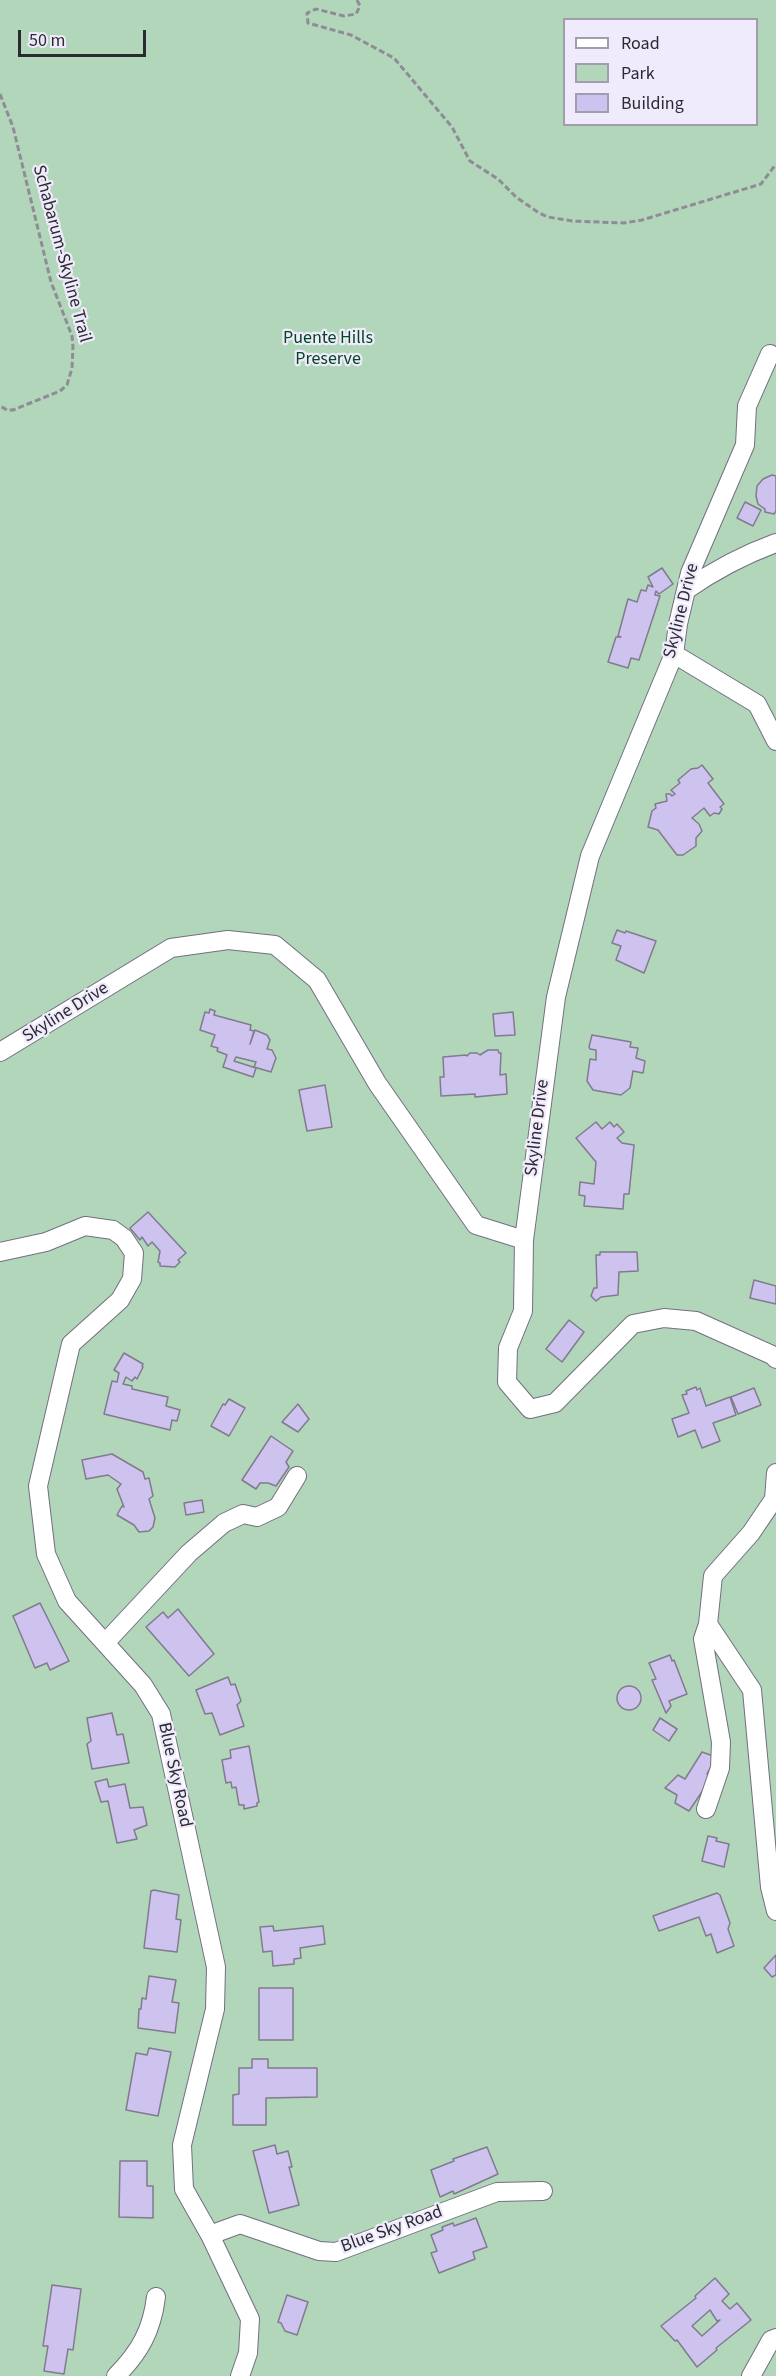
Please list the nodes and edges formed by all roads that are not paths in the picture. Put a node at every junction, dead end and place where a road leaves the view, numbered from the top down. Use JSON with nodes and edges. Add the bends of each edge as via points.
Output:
{"nodes":[{"id":1,"x":770,"y":354,"type":"dead end"},
{"id":2,"x":776,"y":543,"type":"edge"},
{"id":3,"x":686,"y":590,"type":"junction"},
{"id":4,"x":674,"y":654,"type":"junction"},
{"id":5,"x":776,"y":741,"type":"edge"},
{"id":6,"x":0,"y":1052,"type":"edge"},
{"id":7,"x":524,"y":1240,"type":"junction"},
{"id":8,"x":0,"y":1252,"type":"edge"},
{"id":9,"x":776,"y":1359,"type":"edge"},
{"id":10,"x":776,"y":1473,"type":"edge"},
{"id":11,"x":297,"y":1476,"type":"dead end"},
{"id":12,"x":708,"y":1624,"type":"junction"},
{"id":13,"x":105,"y":1643,"type":"junction"},
{"id":14,"x":706,"y":1809,"type":"dead end"},
{"id":15,"x":776,"y":1911,"type":"edge"},
{"id":16,"x":543,"y":2191,"type":"dead end"},
{"id":17,"x":210,"y":2235,"type":"junction"},
{"id":18,"x":156,"y":2297,"type":"dead end"},
{"id":19,"x":776,"y":2338,"type":"edge"},
{"id":20,"x":116,"y":2376,"type":"edge"},
{"id":21,"x":240,"y":2376,"type":"edge"},
{"id":22,"x":750,"y":2376,"type":"edge"}],
"edges":[{"from":1,"to":3,"type":"street","name":"Skyline Drive","via":[[747,406],[745,445],[694,560]]},
{"from":2,"to":3,"type":"street","via":[[716,569]]},
{"from":3,"to":4,"type":"street","name":"Skyline Drive"},
{"from":4,"to":5,"type":"street","via":[[757,704]]},
{"from":4,"to":7,"type":"street","name":"Skyline Drive","via":[[590,856],[554,1008]]},
{"from":6,"to":7,"type":"street","name":"Skyline Drive","via":[[171,948],[228,940],[275,945],[317,980],[377,1083],[476,1225]]},
{"from":7,"to":9,"type":"street","via":[[523,1311],[508,1348],[507,1382],[530,1409],[555,1403],[633,1324],[664,1318],[696,1321]]},
{"from":8,"to":13,"type":"street","name":"Blue Sky Road","via":[[46,1242],[85,1226],[113,1230],[134,1253],[132,1279],[120,1300],[71,1344],[38,1486],[46,1554],[67,1600]]},
{"from":10,"to":12,"type":"street","via":[[774,1499],[751,1533],[713,1576]]},
{"from":11,"to":13,"type":"street","via":[[278,1507],[257,1516],[243,1514],[224,1523],[189,1553]]},
{"from":12,"to":14,"type":"street","via":[[703,1639],[721,1742],[720,1768]]},
{"from":12,"to":15,"type":"street","via":[[752,1690],[770,1887]]},
{"from":13,"to":17,"type":"street","name":"Blue Sky Road","via":[[144,1685],[161,1714],[216,1967],[215,2009],[182,2145],[184,2189]]},
{"from":16,"to":17,"type":"street","name":"Blue Sky Road","via":[[496,2192],[336,2252],[319,2251],[240,2224]]},
{"from":17,"to":21,"type":"street","name":"Blue Sky Road","via":[[250,2319],[248,2353]]},
{"from":18,"to":20,"type":"street","via":[[143,2344]]},
{"from":19,"to":22,"type":"street"}]}
